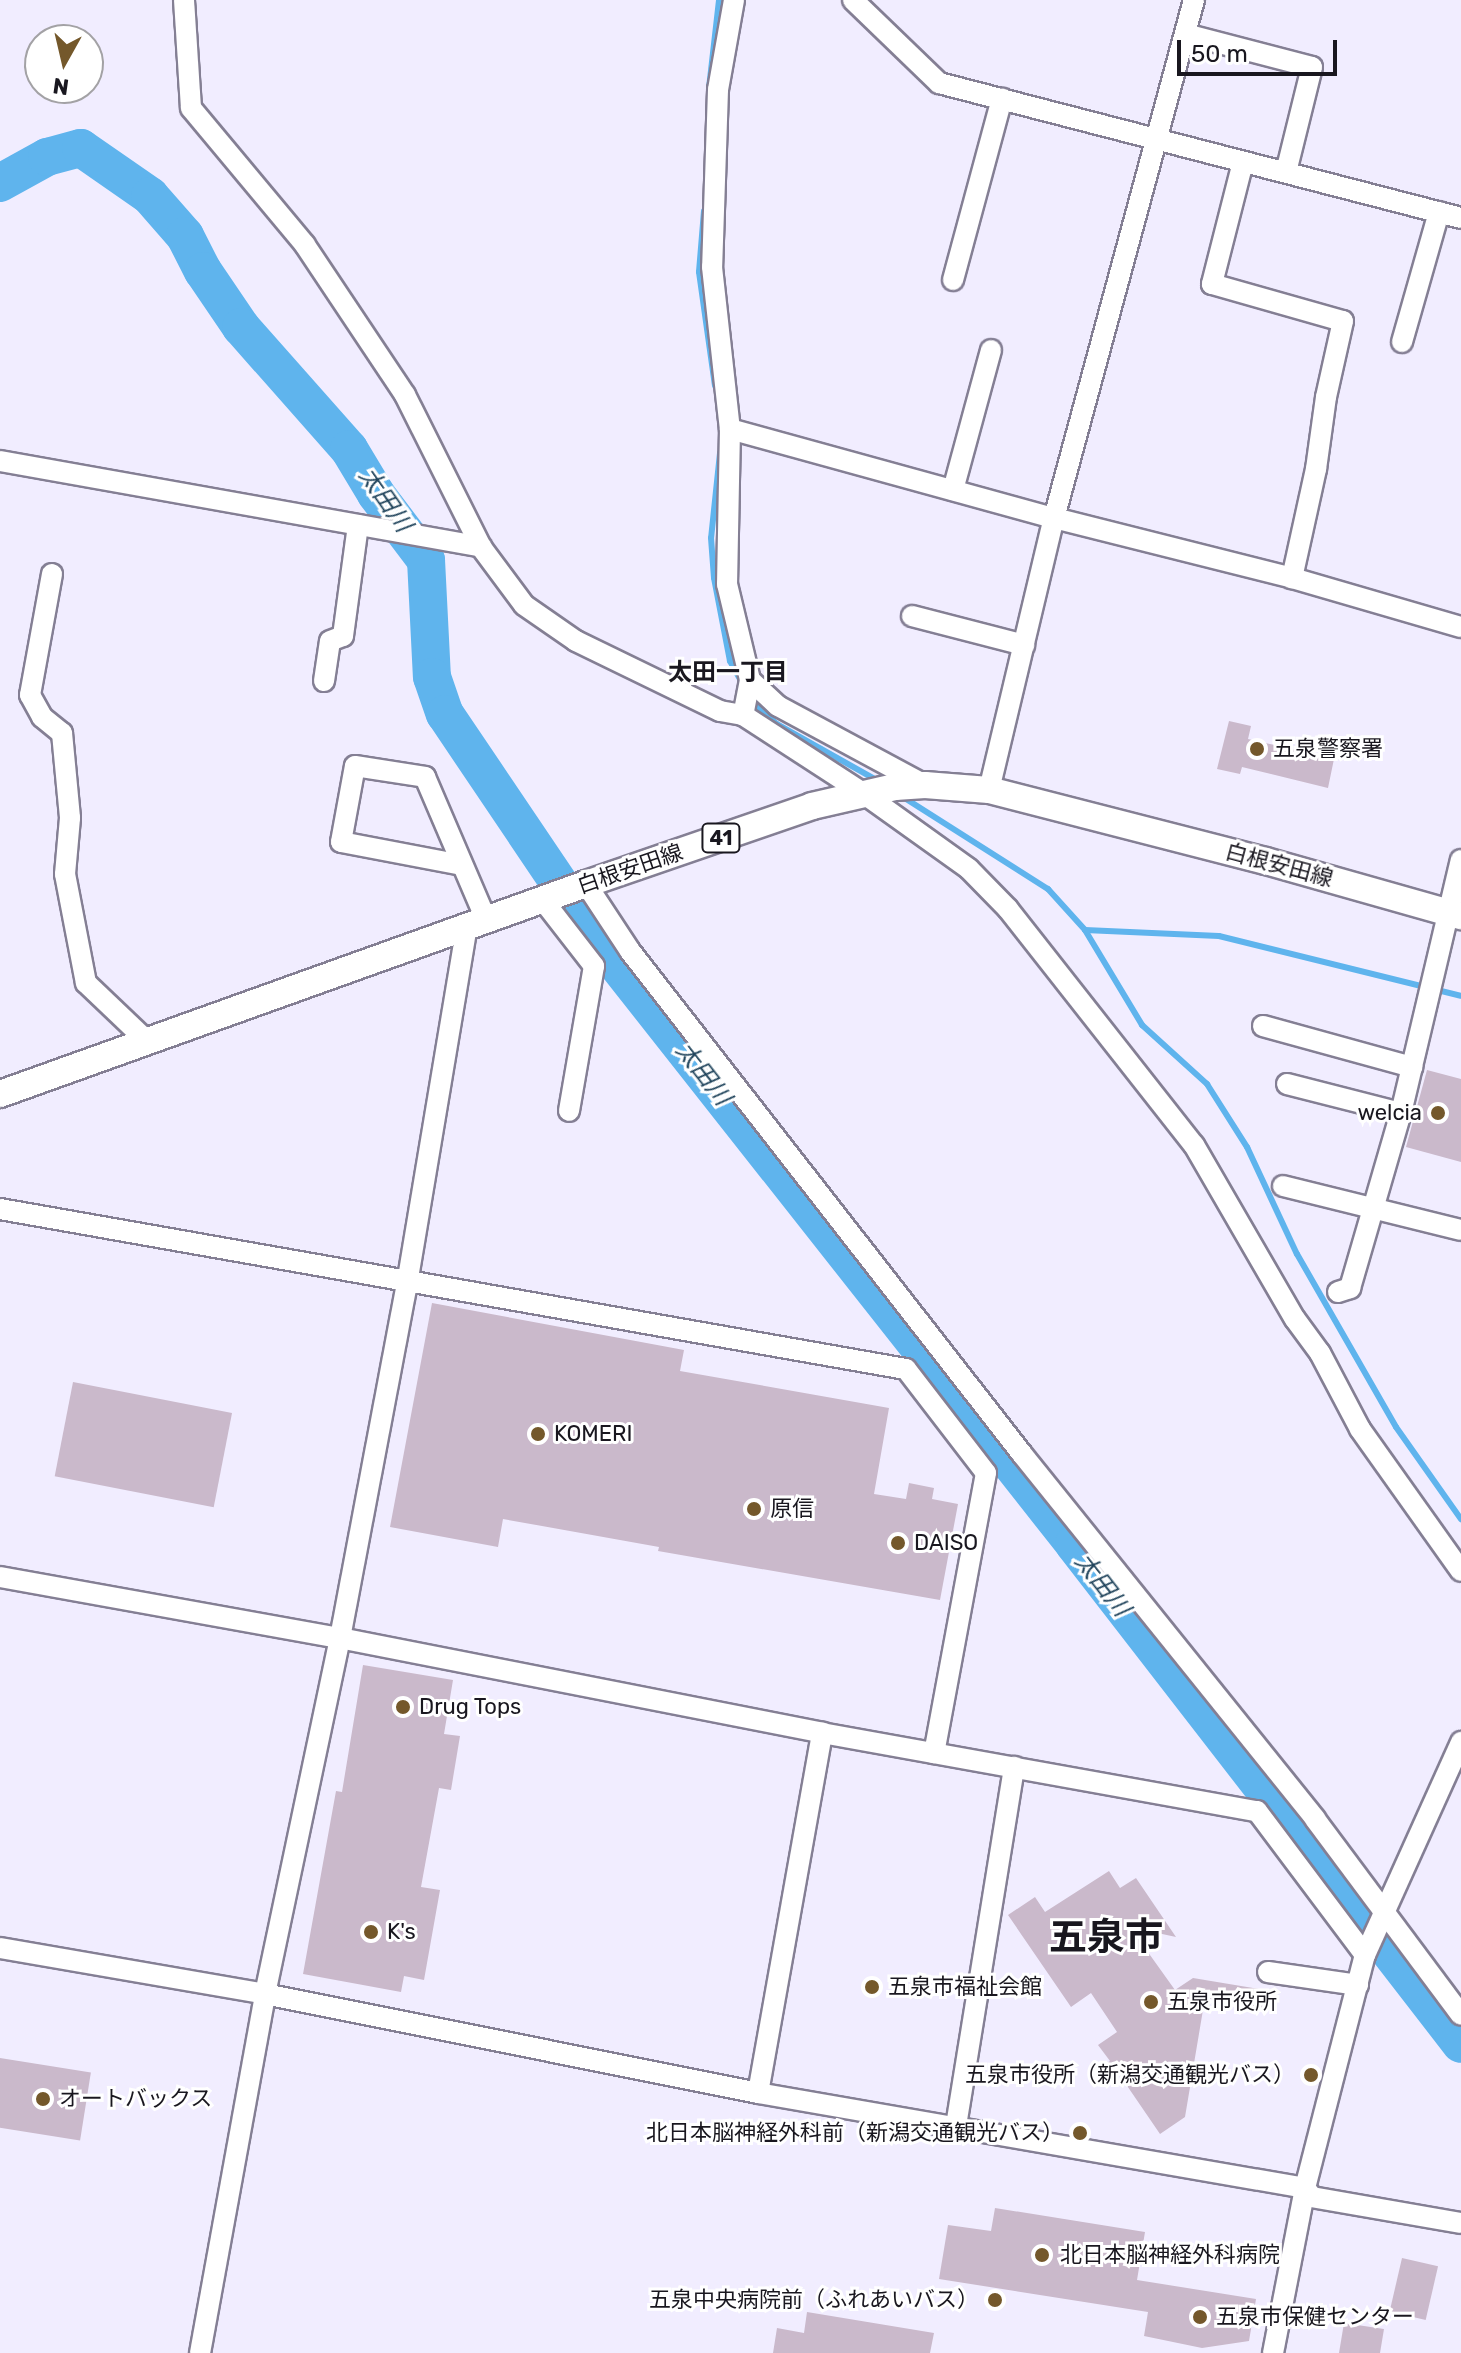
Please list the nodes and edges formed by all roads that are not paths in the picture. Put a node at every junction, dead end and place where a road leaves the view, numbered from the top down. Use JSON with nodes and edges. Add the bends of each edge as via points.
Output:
{"nodes":[{"id":1,"x":184,"y":0,"type":"edge"},
{"id":2,"x":734,"y":0,"type":"edge"},
{"id":3,"x":853,"y":0,"type":"edge"},
{"id":4,"x":1194,"y":0,"type":"edge"},
{"id":5,"x":1185,"y":34,"type":"junction"},
{"id":6,"x":1002,"y":99,"type":"junction"},
{"id":7,"x":1156,"y":141,"type":"junction"},
{"id":8,"x":1243,"y":162,"type":"junction"},
{"id":9,"x":1286,"y":172,"type":"junction"},
{"id":10,"x":1439,"y":212,"type":"junction"},
{"id":11,"x":1461,"y":218,"type":"edge"},
{"id":12,"x":953,"y":280,"type":"dead end"},
{"id":13,"x":1402,"y":342,"type":"dead end"},
{"id":14,"x":991,"y":350,"type":"dead end"},
{"id":15,"x":730,"y":429,"type":"junction"},
{"id":16,"x":0,"y":461,"type":"edge"},
{"id":17,"x":953,"y":490,"type":"junction"},
{"id":18,"x":1054,"y":518,"type":"junction"},
{"id":19,"x":358,"y":525,"type":"junction"},
{"id":20,"x":481,"y":547,"type":"junction"},
{"id":21,"x":52,"y":574,"type":"dead end"},
{"id":22,"x":1292,"y":578,"type":"junction"},
{"id":23,"x":912,"y":616,"type":"dead end"},
{"id":24,"x":1461,"y":627,"type":"edge"},
{"id":25,"x":1024,"y":645,"type":"junction"},
{"id":26,"x":750,"y":680,"type":"junction"},
{"id":27,"x":324,"y":681,"type":"dead end"},
{"id":28,"x":743,"y":715,"type":"junction"},
{"id":29,"x":925,"y":785,"type":"junction"},
{"id":30,"x":989,"y":790,"type":"junction"},
{"id":31,"x":863,"y":793,"type":"junction"},
{"id":32,"x":1461,"y":860,"type":"edge"},
{"id":33,"x":462,"y":865,"type":"junction"},
{"id":34,"x":586,"y":884,"type":"junction"},
{"id":35,"x":542,"y":899,"type":"junction"},
{"id":36,"x":1454,"y":914,"type":"edge"},
{"id":37,"x":476,"y":922,"type":"junction"},
{"id":38,"x":1263,"y":1026,"type":"dead end"},
{"id":39,"x":147,"y":1041,"type":"junction"},
{"id":40,"x":1412,"y":1067,"type":"junction"},
{"id":41,"x":1287,"y":1084,"type":"dead end"},
{"id":42,"x":0,"y":1094,"type":"edge"},
{"id":43,"x":569,"y":1111,"type":"dead end"},
{"id":44,"x":1401,"y":1113,"type":"junction"},
{"id":45,"x":1283,"y":1186,"type":"dead end"},
{"id":46,"x":1371,"y":1206,"type":"junction"},
{"id":47,"x":0,"y":1209,"type":"edge"},
{"id":48,"x":1461,"y":1230,"type":"edge"},
{"id":49,"x":407,"y":1284,"type":"junction"},
{"id":50,"x":1338,"y":1292,"type":"dead end"},
{"id":51,"x":1461,"y":1571,"type":"edge"},
{"id":52,"x":0,"y":1577,"type":"edge"},
{"id":53,"x":340,"y":1638,"type":"junction"},
{"id":54,"x":822,"y":1733,"type":"junction"},
{"id":55,"x":1461,"y":1742,"type":"edge"},
{"id":56,"x":934,"y":1753,"type":"junction"},
{"id":57,"x":1014,"y":1767,"type":"junction"},
{"id":58,"x":1384,"y":1915,"type":"junction"},
{"id":59,"x":0,"y":1948,"type":"edge"},
{"id":60,"x":1365,"y":1955,"type":"junction"},
{"id":61,"x":1268,"y":1972,"type":"dead end"},
{"id":62,"x":1358,"y":1985,"type":"junction"},
{"id":63,"x":265,"y":1994,"type":"junction"},
{"id":64,"x":1461,"y":2015,"type":"edge"},
{"id":65,"x":758,"y":2093,"type":"junction"},
{"id":66,"x":956,"y":2126,"type":"junction"},
{"id":67,"x":1305,"y":2188,"type":"junction"},
{"id":68,"x":1461,"y":2223,"type":"edge"},
{"id":69,"x":200,"y":2353,"type":"edge"},
{"id":70,"x":1273,"y":2353,"type":"edge"}],
"edges":[{"from":1,"to":20,"type":"street","via":[[191,108],[305,245],[405,395]]},
{"from":2,"to":15,"type":"street","via":[[718,90],[712,267]]},
{"from":3,"to":6,"type":"street","via":[[939,83]]},
{"from":4,"to":5,"type":"street"},
{"from":5,"to":7,"type":"street"},
{"from":5,"to":9,"type":"street","via":[[1312,67]]},
{"from":6,"to":7,"type":"street"},
{"from":6,"to":12,"type":"street"},
{"from":7,"to":8,"type":"street"},
{"from":7,"to":18,"type":"street"},
{"from":8,"to":9,"type":"street"},
{"from":8,"to":22,"type":"street","via":[[1212,284],[1343,321]]},
{"from":9,"to":10,"type":"street"},
{"from":10,"to":11,"type":"street"},
{"from":10,"to":13,"type":"street"},
{"from":14,"to":17,"type":"street"},
{"from":15,"to":17,"type":"street"},
{"from":15,"to":26,"type":"street","via":[[727,584]]},
{"from":16,"to":19,"type":"street"},
{"from":17,"to":18,"type":"street"},
{"from":18,"to":22,"type":"street"},
{"from":18,"to":25,"type":"street"},
{"from":19,"to":20,"type":"street"},
{"from":19,"to":27,"type":"street","via":[[343,636],[330,641]]},
{"from":20,"to":28,"type":"street","via":[[524,605],[576,641],[720,711]]},
{"from":21,"to":39,"type":"street","via":[[30,695],[42,717],[62,733],[70,818],[65,874],[86,983]]},
{"from":22,"to":24,"type":"street"},
{"from":23,"to":25,"type":"street"},
{"from":25,"to":30,"type":"street"},
{"from":26,"to":28,"type":"street"},
{"from":26,"to":29,"type":"street","via":[[778,706]]},
{"from":28,"to":31,"type":"street"},
{"from":29,"to":30,"type":"main road","name":"白根安田線","number":"41"},
{"from":29,"to":31,"type":"main road","name":"白根安田線","number":"41"},
{"from":30,"to":36,"type":"main road","name":"白根安田線","number":"41"},
{"from":31,"to":34,"type":"main road","name":"白根安田線","number":"41"},
{"from":31,"to":51,"type":"street","via":[[969,869],[1008,909],[1194,1145],[1360,1429]]},
{"from":32,"to":36,"type":"street"},
{"from":33,"to":33,"type":"street","via":[[425,777],[355,766],[341,842]]},
{"from":33,"to":37,"type":"street"},
{"from":34,"to":35,"type":"main road","name":"白根安田線","number":"41"},
{"from":34,"to":58,"type":"street","via":[[659,988],[1315,1819]]},
{"from":35,"to":37,"type":"main road","name":"白根安田線","number":"41"},
{"from":35,"to":43,"type":"street","via":[[594,966]]},
{"from":36,"to":40,"type":"street"},
{"from":37,"to":39,"type":"main road","name":"白根安田線","number":"41"},
{"from":37,"to":49,"type":"street"},
{"from":38,"to":40,"type":"street"},
{"from":39,"to":42,"type":"main road","name":"白根安田線","number":"41"},
{"from":40,"to":44,"type":"street"},
{"from":41,"to":44,"type":"street"},
{"from":44,"to":46,"type":"street"},
{"from":45,"to":46,"type":"street"},
{"from":46,"to":48,"type":"street"},
{"from":46,"to":50,"type":"street","via":[[1350,1288]]},
{"from":47,"to":49,"type":"street"},
{"from":49,"to":53,"type":"street"},
{"from":49,"to":56,"type":"street","via":[[906,1369],[986,1473]]},
{"from":52,"to":53,"type":"street"},
{"from":53,"to":54,"type":"street"},
{"from":53,"to":63,"type":"street"},
{"from":54,"to":56,"type":"street"},
{"from":54,"to":65,"type":"street"},
{"from":55,"to":58,"type":"street"},
{"from":56,"to":57,"type":"street"},
{"from":57,"to":60,"type":"street","via":[[1257,1811]]},
{"from":57,"to":66,"type":"street"},
{"from":58,"to":60,"type":"street"},
{"from":58,"to":64,"type":"street"},
{"from":59,"to":63,"type":"street"},
{"from":60,"to":62,"type":"street"},
{"from":61,"to":62,"type":"street"},
{"from":62,"to":67,"type":"street"},
{"from":63,"to":65,"type":"street"},
{"from":63,"to":69,"type":"street"},
{"from":65,"to":66,"type":"street"},
{"from":66,"to":67,"type":"street"},
{"from":67,"to":68,"type":"street","via":[[1312,2197]]},
{"from":67,"to":70,"type":"street"}]}
